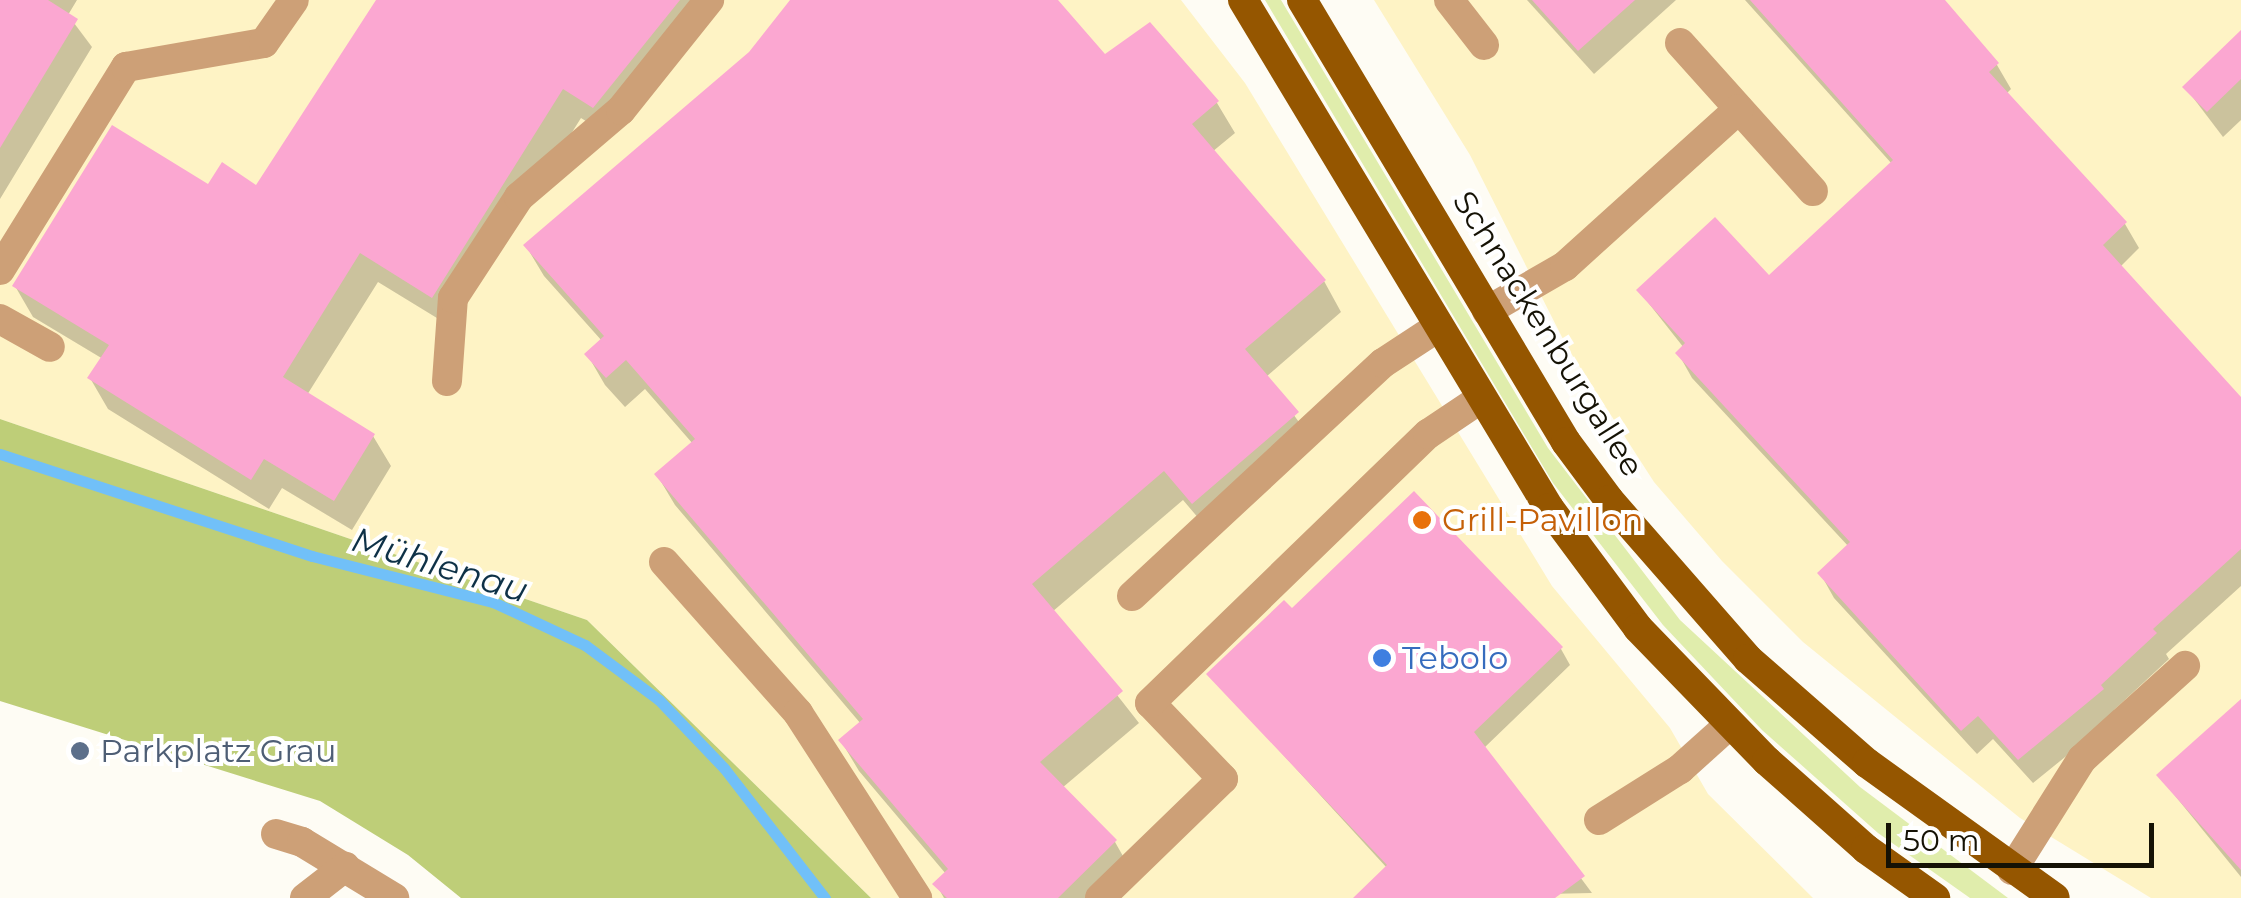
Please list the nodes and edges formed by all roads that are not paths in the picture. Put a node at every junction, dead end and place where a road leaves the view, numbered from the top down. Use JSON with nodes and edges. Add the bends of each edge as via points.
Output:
{"nodes":[{"id":1,"x":294,"y":0,"type":"edge"},
{"id":2,"x":709,"y":0,"type":"edge"},
{"id":3,"x":1243,"y":0,"type":"edge"},
{"id":4,"x":1302,"y":0,"type":"edge"},
{"id":5,"x":1450,"y":0,"type":"edge"},
{"id":6,"x":1680,"y":42,"type":"dead end"},
{"id":7,"x":1484,"y":45,"type":"dead end"},
{"id":8,"x":1738,"y":108,"type":"junction"},
{"id":9,"x":1813,"y":191,"type":"dead end"},
{"id":10,"x":0,"y":270,"type":"edge"},
{"id":11,"x":1487,"y":311,"type":"junction"},
{"id":12,"x":0,"y":319,"type":"edge"},
{"id":13,"x":1438,"y":327,"type":"junction"},
{"id":14,"x":50,"y":347,"type":"dead end"},
{"id":15,"x":447,"y":382,"type":"dead end"},
{"id":16,"x":1480,"y":399,"type":"junction"},
{"id":17,"x":664,"y":562,"type":"dead end"},
{"id":18,"x":1132,"y":596,"type":"dead end"},
{"id":19,"x":2186,"y":666,"type":"dead end"},
{"id":20,"x":1729,"y":724,"type":"junction"},
{"id":21,"x":1599,"y":820,"type":"dead end"},
{"id":22,"x":276,"y":834,"type":"dead end"},
{"id":23,"x":346,"y":867,"type":"junction"},
{"id":24,"x":2012,"y":870,"type":"junction"},
{"id":25,"x":305,"y":898,"type":"edge"},
{"id":26,"x":394,"y":898,"type":"edge"},
{"id":27,"x":917,"y":898,"type":"edge"},
{"id":28,"x":1100,"y":898,"type":"edge"},
{"id":29,"x":1935,"y":898,"type":"edge"},
{"id":30,"x":2055,"y":898,"type":"edge"}],
"edges":[{"from":1,"to":10,"type":"lane","via":[[264,43],[126,67]]},
{"from":2,"to":15,"type":"lane","via":[[621,110],[519,197],[453,298]]},
{"from":3,"to":13,"type":"main road"},
{"from":4,"to":11,"type":"main road","name":"Schnackenburgallee"},
{"from":5,"to":7,"type":"lane"},
{"from":6,"to":8,"type":"lane"},
{"from":8,"to":9,"type":"lane"},
{"from":8,"to":11,"type":"lane","via":[[1565,266]]},
{"from":11,"to":24,"type":"main road","name":"Schnackenburgallee","via":[[1566,442],[1722,632],[1867,763]]},
{"from":12,"to":14,"type":"lane"},
{"from":13,"to":16,"type":"main road"},
{"from":13,"to":18,"type":"lane","via":[[1384,363]]},
{"from":16,"to":20,"type":"main road","via":[[1549,508],[1638,628]]},
{"from":16,"to":28,"type":"lane","via":[[1428,434],[1150,703],[1223,779]]},
{"from":17,"to":27,"type":"lane","via":[[798,713]]},
{"from":19,"to":24,"type":"lane","via":[[2082,759]]},
{"from":20,"to":21,"type":"lane","via":[[1680,769]]},
{"from":20,"to":29,"type":"main road","via":[[1866,849]]},
{"from":22,"to":23,"type":"lane"},
{"from":23,"to":25,"type":"lane"},
{"from":23,"to":26,"type":"lane"},
{"from":24,"to":30,"type":"main road","name":"Schnackenburgallee"}]}
